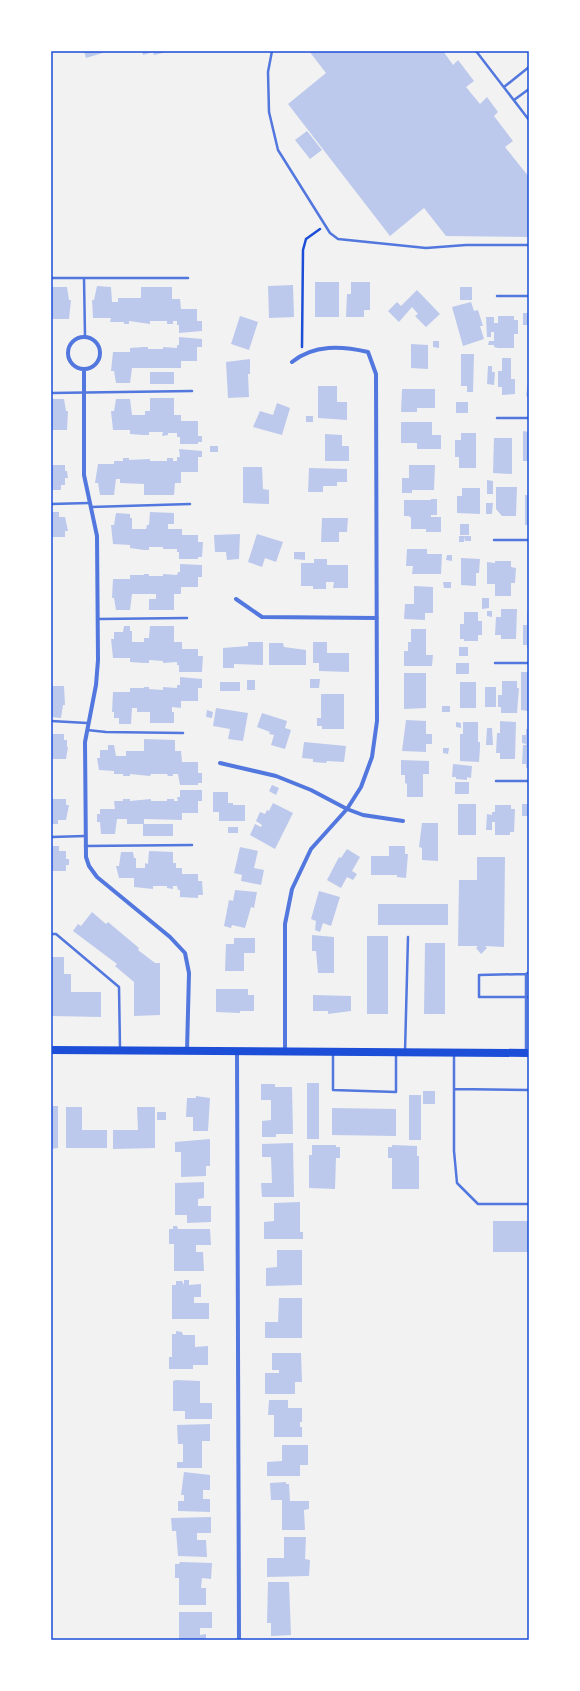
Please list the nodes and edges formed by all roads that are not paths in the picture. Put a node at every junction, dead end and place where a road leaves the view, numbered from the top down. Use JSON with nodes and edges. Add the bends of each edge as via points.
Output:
{"nodes":[{"id":1,"x":272,"y":51,"type":"edge"},
{"id":2,"x":476,"y":51,"type":"edge"},
{"id":3,"x":529,"y":67,"type":"edge"},
{"id":4,"x":504,"y":87,"type":"junction"},
{"id":5,"x":529,"y":89,"type":"edge"},
{"id":6,"x":514,"y":100,"type":"junction"},
{"id":7,"x":529,"y":120,"type":"edge"},
{"id":8,"x":529,"y":245,"type":"edge"},
{"id":9,"x":51,"y":278,"type":"edge"},
{"id":10,"x":84,"y":278,"type":"junction"},
{"id":11,"x":188,"y":278,"type":"dead end"},
{"id":12,"x":497,"y":296,"type":"dead end"},
{"id":13,"x":529,"y":296,"type":"edge"},
{"id":14,"x":85,"y":336,"type":"junction"},
{"id":15,"x":292,"y":362,"type":"dead end"},
{"id":16,"x":84,"y":370,"type":"junction"},
{"id":17,"x":192,"y":391,"type":"dead end"},
{"id":18,"x":51,"y":393,"type":"edge"},
{"id":19,"x":84,"y":393,"type":"junction"},
{"id":20,"x":497,"y":418,"type":"dead end"},
{"id":21,"x":529,"y":418,"type":"edge"},
{"id":22,"x":51,"y":504,"type":"edge"},
{"id":23,"x":190,"y":504,"type":"dead end"},
{"id":24,"x":90,"y":505,"type":"junction"},
{"id":25,"x":494,"y":540,"type":"dead end"},
{"id":26,"x":529,"y":540,"type":"edge"},
{"id":27,"x":236,"y":600,"type":"dead end"},
{"id":28,"x":187,"y":618,"type":"dead end"},
{"id":29,"x":378,"y":618,"type":"junction"},
{"id":30,"x":98,"y":619,"type":"junction"},
{"id":31,"x":529,"y":662,"type":"edge"},
{"id":32,"x":495,"y":663,"type":"dead end"},
{"id":33,"x":51,"y":721,"type":"edge"},
{"id":34,"x":88,"y":723,"type":"junction"},
{"id":35,"x":86,"y":730,"type":"junction"},
{"id":36,"x":183,"y":733,"type":"dead end"},
{"id":37,"x":220,"y":763,"type":"dead end"},
{"id":38,"x":496,"y":781,"type":"dead end"},
{"id":39,"x":529,"y":781,"type":"edge"},
{"id":40,"x":347,"y":809,"type":"junction"},
{"id":41,"x":403,"y":821,"type":"dead end"},
{"id":42,"x":85,"y":836,"type":"junction"},
{"id":43,"x":51,"y":837,"type":"edge"},
{"id":44,"x":192,"y":845,"type":"dead end"},
{"id":45,"x":85,"y":846,"type":"junction"},
{"id":46,"x":51,"y":934,"type":"edge"},
{"id":47,"x":408,"y":937,"type":"dead end"},
{"id":48,"x":528,"y":973,"type":"edge"},
{"id":49,"x":527,"y":997,"type":"edge"},
{"id":50,"x":51,"y":1050,"type":"edge"},
{"id":51,"x":120,"y":1051,"type":"junction"},
{"id":52,"x":187,"y":1051,"type":"junction"},
{"id":53,"x":237,"y":1051,"type":"junction"},
{"id":54,"x":285,"y":1051,"type":"junction"},
{"id":55,"x":332,"y":1052,"type":"junction"},
{"id":56,"x":396,"y":1052,"type":"junction"},
{"id":57,"x":405,"y":1052,"type":"junction"},
{"id":58,"x":454,"y":1052,"type":"junction"},
{"id":59,"x":528,"y":1052,"type":"edge"},
{"id":60,"x":454,"y":1090,"type":"junction"},
{"id":61,"x":529,"y":1090,"type":"edge"},
{"id":62,"x":529,"y":1204,"type":"edge"},
{"id":63,"x":239,"y":1640,"type":"edge"}],
"edges":[{"from":1,"to":8,"type":"lane","via":[[268,72],[269,112],[278,150],[330,234],[338,239],[426,248]]},
{"from":2,"to":4,"type":"lane"},
{"from":3,"to":4,"type":"lane"},
{"from":4,"to":6,"type":"lane"},
{"from":5,"to":6,"type":"lane"},
{"from":6,"to":7,"type":"lane"},
{"from":9,"to":10,"type":"lane"},
{"from":10,"to":11,"type":"lane"},
{"from":10,"to":14,"type":"lane"},
{"from":12,"to":13,"type":"lane"},
{"from":14,"to":16,"type":"street","via":[[98,344],[101,353],[93,367]]},
{"from":14,"to":16,"type":"street","via":[[75,339],[67,354],[70,363]]},
{"from":15,"to":29,"type":"street","via":[[302,354],[315,350],[347,348],[368,352],[376,374]]},
{"from":16,"to":19,"type":"street"},
{"from":17,"to":19,"type":"lane"},
{"from":18,"to":19,"type":"lane"},
{"from":19,"to":24,"type":"street","via":[[84,475]]},
{"from":20,"to":21,"type":"lane"},
{"from":22,"to":24,"type":"lane"},
{"from":23,"to":24,"type":"lane"},
{"from":24,"to":30,"type":"street","via":[[97,536]]},
{"from":25,"to":26,"type":"lane"},
{"from":27,"to":29,"type":"street","via":[[262,617]]},
{"from":28,"to":30,"type":"lane"},
{"from":29,"to":40,"type":"street","via":[[377,721],[372,757],[361,787]]},
{"from":30,"to":34,"type":"street","via":[[97,675]]},
{"from":31,"to":32,"type":"lane"},
{"from":33,"to":34,"type":"lane"},
{"from":34,"to":35,"type":"street"},
{"from":35,"to":36,"type":"lane"},
{"from":35,"to":42,"type":"street"},
{"from":37,"to":40,"type":"street","via":[[276,776],[311,790]]},
{"from":38,"to":39,"type":"lane"},
{"from":40,"to":41,"type":"street","via":[[363,815]]},
{"from":40,"to":54,"type":"street","via":[[311,849],[292,889],[286,924]]},
{"from":42,"to":43,"type":"lane"},
{"from":42,"to":45,"type":"street"},
{"from":44,"to":45,"type":"lane"},
{"from":45,"to":52,"type":"street","via":[[89,866],[96,877],[170,937],[185,954],[189,973]]},
{"from":46,"to":51,"type":"lane","via":[[56,934],[119,987]]},
{"from":47,"to":57,"type":"lane"},
{"from":48,"to":49,"type":"lane"},
{"from":48,"to":49,"type":"lane","via":[[479,975],[479,997]]},
{"from":49,"to":59,"type":"lane"},
{"from":50,"to":51,"type":"main road"},
{"from":51,"to":52,"type":"main road"},
{"from":52,"to":53,"type":"main road"},
{"from":53,"to":54,"type":"main road"},
{"from":53,"to":63,"type":"street"},
{"from":54,"to":55,"type":"main road"},
{"from":55,"to":56,"type":"main road"},
{"from":55,"to":56,"type":"lane","via":[[333,1090],[396,1092]]},
{"from":56,"to":57,"type":"main road"},
{"from":57,"to":58,"type":"main road"},
{"from":58,"to":59,"type":"main road"},
{"from":58,"to":60,"type":"lane"},
{"from":60,"to":61,"type":"lane"},
{"from":60,"to":62,"type":"lane","via":[[457,1183],[478,1204]]}]}
